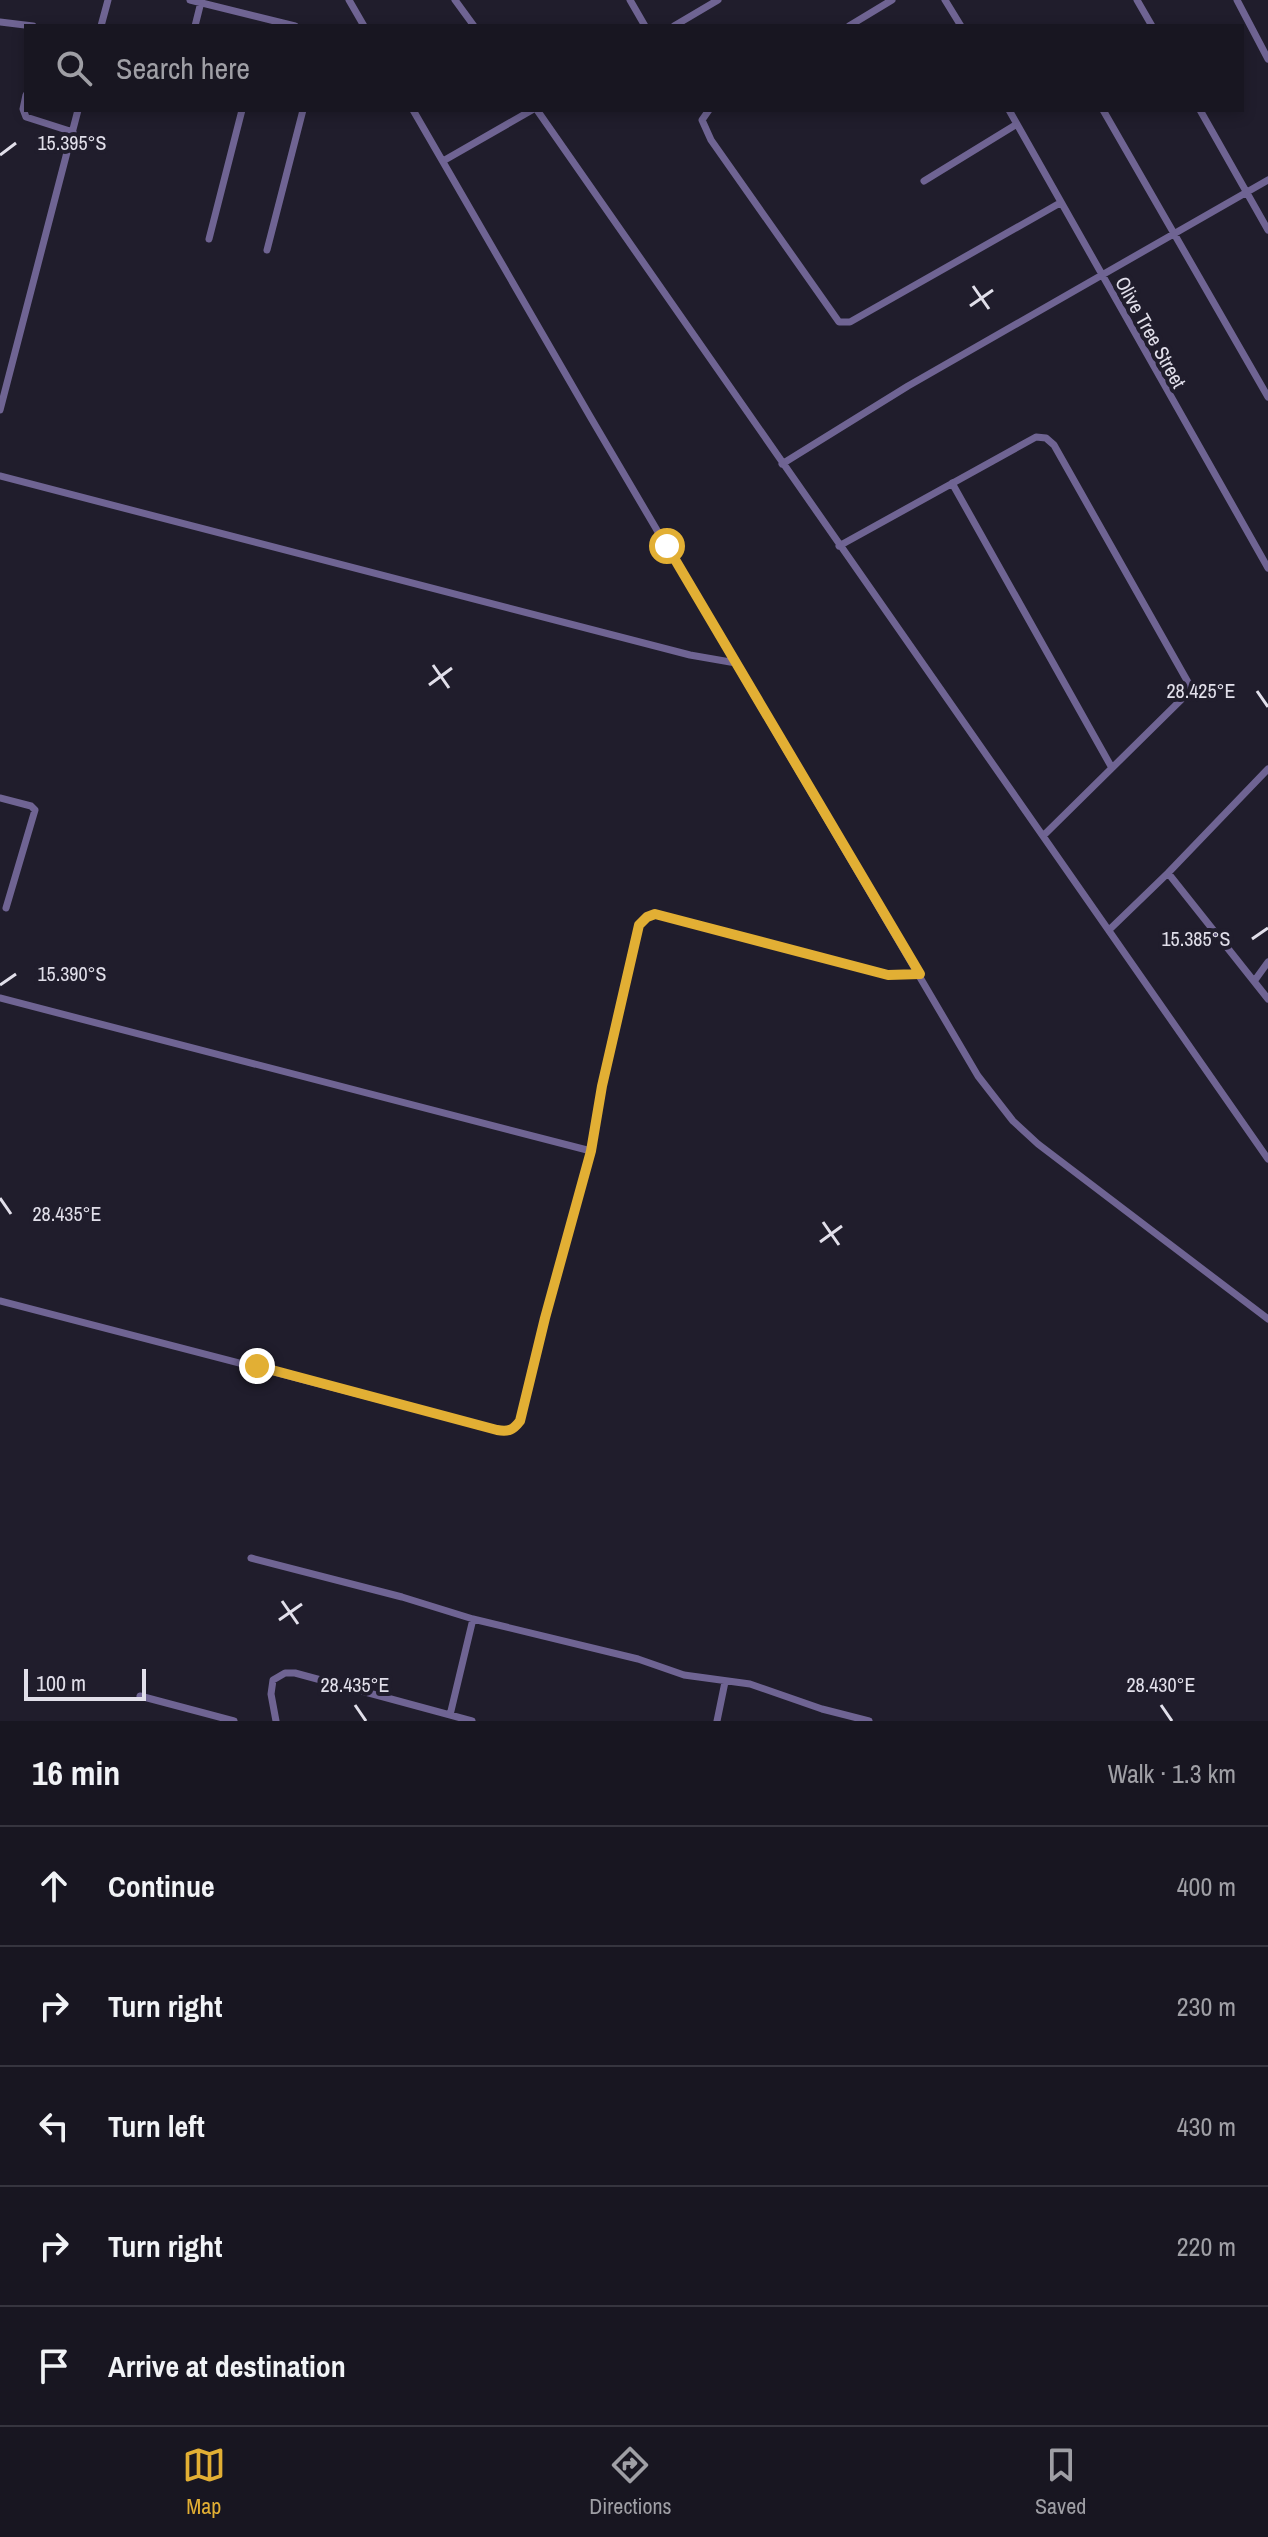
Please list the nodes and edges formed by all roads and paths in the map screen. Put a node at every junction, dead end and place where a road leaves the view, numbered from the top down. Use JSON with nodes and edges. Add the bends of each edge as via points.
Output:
{"nodes":[{"id":1,"x":108,"y":0,"type":"edge"},
{"id":2,"x":190,"y":0,"type":"edge"},
{"id":3,"x":349,"y":0,"type":"edge"},
{"id":4,"x":455,"y":0,"type":"edge"},
{"id":5,"x":630,"y":0,"type":"edge"},
{"id":6,"x":718,"y":0,"type":"edge"},
{"id":7,"x":892,"y":0,"type":"edge"},
{"id":8,"x":945,"y":0,"type":"edge"},
{"id":9,"x":1137,"y":0,"type":"edge"},
{"id":10,"x":1237,"y":0,"type":"edge"},
{"id":11,"x":201,"y":2,"type":"junction"},
{"id":12,"x":0,"y":22,"type":"edge"},
{"id":13,"x":265,"y":22,"type":"edge"},
{"id":14,"x":102,"y":24,"type":"edge"},
{"id":15,"x":196,"y":24,"type":"edge"},
{"id":16,"x":363,"y":24,"type":"edge"},
{"id":17,"x":473,"y":24,"type":"edge"},
{"id":18,"x":644,"y":24,"type":"edge"},
{"id":19,"x":677,"y":24,"type":"edge"},
{"id":20,"x":852,"y":24,"type":"edge"},
{"id":21,"x":960,"y":24,"type":"edge"},
{"id":22,"x":1151,"y":24,"type":"edge"},
{"id":23,"x":24,"y":25,"type":"edge"},
{"id":24,"x":1268,"y":59,"type":"edge"},
{"id":25,"x":24,"y":112,"type":"edge"},
{"id":26,"x":78,"y":112,"type":"edge"},
{"id":27,"x":241,"y":112,"type":"edge"},
{"id":28,"x":302,"y":112,"type":"edge"},
{"id":29,"x":414,"y":112,"type":"edge"},
{"id":30,"x":530,"y":112,"type":"edge"},
{"id":31,"x":535,"y":112,"type":"edge"},
{"id":32,"x":708,"y":112,"type":"edge"},
{"id":33,"x":1010,"y":112,"type":"edge"},
{"id":34,"x":1104,"y":112,"type":"edge"},
{"id":35,"x":1201,"y":112,"type":"edge"},
{"id":36,"x":1017,"y":124,"type":"junction"},
{"id":37,"x":73,"y":132,"type":"junction"},
{"id":38,"x":443,"y":161,"type":"junction"},
{"id":39,"x":1268,"y":180,"type":"edge"},
{"id":40,"x":924,"y":181,"type":"dead end"},
{"id":41,"x":1246,"y":192,"type":"junction"},
{"id":42,"x":1060,"y":203,"type":"junction"},
{"id":43,"x":1268,"y":230,"type":"edge"},
{"id":44,"x":1174,"y":234,"type":"junction"},
{"id":45,"x":209,"y":239,"type":"dead end"},
{"id":46,"x":267,"y":250,"type":"dead end"},
{"id":47,"x":1102,"y":277,"type":"junction"},
{"id":48,"x":1268,"y":397,"type":"edge"},
{"id":49,"x":0,"y":410,"type":"edge"},
{"id":50,"x":782,"y":464,"type":"junction"},
{"id":51,"x":0,"y":476,"type":"edge"},
{"id":52,"x":952,"y":483,"type":"junction"},
{"id":53,"x":839,"y":546,"type":"junction"},
{"id":54,"x":1268,"y":568,"type":"edge"},
{"id":55,"x":736,"y":663,"type":"junction"},
{"id":56,"x":1112,"y":768,"type":"junction"},
{"id":57,"x":1268,"y":769,"type":"edge"},
{"id":58,"x":0,"y":798,"type":"edge"},
{"id":59,"x":1043,"y":836,"type":"junction"},
{"id":60,"x":1168,"y":873,"type":"junction"},
{"id":61,"x":6,"y":908,"type":"dead end"},
{"id":62,"x":1109,"y":930,"type":"junction"},
{"id":63,"x":1268,"y":962,"type":"edge"},
{"id":64,"x":920,"y":974,"type":"junction"},
{"id":65,"x":1255,"y":980,"type":"junction"},
{"id":66,"x":0,"y":998,"type":"edge"},
{"id":67,"x":1268,"y":999,"type":"edge"},
{"id":68,"x":591,"y":1151,"type":"junction"},
{"id":69,"x":1268,"y":1159,"type":"edge"},
{"id":70,"x":0,"y":1301,"type":"edge"},
{"id":71,"x":1268,"y":1319,"type":"edge"},
{"id":72,"x":251,"y":1558,"type":"dead end"},
{"id":73,"x":473,"y":1619,"type":"junction"},
{"id":74,"x":725,"y":1682,"type":"junction"},
{"id":75,"x":140,"y":1696,"type":"dead end"},
{"id":76,"x":450,"y":1715,"type":"junction"},
{"id":77,"x":234,"y":1721,"type":"edge"},
{"id":78,"x":276,"y":1721,"type":"edge"},
{"id":79,"x":472,"y":1721,"type":"edge"},
{"id":80,"x":717,"y":1721,"type":"edge"},
{"id":81,"x":869,"y":1721,"type":"edge"}],
"edges":[{"from":1,"to":14,"type":"street"},
{"from":2,"to":11,"type":"street"},
{"from":3,"to":16,"type":"street"},
{"from":4,"to":17,"type":"street"},
{"from":5,"to":18,"type":"street"},
{"from":6,"to":19,"type":"street"},
{"from":7,"to":20,"type":"street"},
{"from":8,"to":21,"type":"street"},
{"from":9,"to":22,"type":"street"},
{"from":10,"to":24,"type":"street"},
{"from":11,"to":13,"type":"street"},
{"from":11,"to":15,"type":"street"},
{"from":12,"to":23,"type":"street"},
{"from":25,"to":37,"type":"street"},
{"from":26,"to":37,"type":"street"},
{"from":27,"to":45,"type":"street"},
{"from":28,"to":46,"type":"street"},
{"from":29,"to":38,"type":"street"},
{"from":30,"to":38,"type":"street"},
{"from":31,"to":50,"type":"street"},
{"from":32,"to":42,"type":"street","via":[[702,120],[711,140],[839,322],[850,322]]},
{"from":33,"to":36,"type":"street","name":"Olive Tree Street"},
{"from":34,"to":44,"type":"street"},
{"from":35,"to":41,"type":"street"},
{"from":36,"to":40,"type":"street"},
{"from":36,"to":42,"type":"street","name":"Olive Tree Street"},
{"from":37,"to":49,"type":"street"},
{"from":38,"to":55,"type":"street"},
{"from":39,"to":41,"type":"street"},
{"from":41,"to":43,"type":"street"},
{"from":41,"to":44,"type":"street"},
{"from":42,"to":47,"type":"street","name":"Olive Tree Street"},
{"from":44,"to":47,"type":"street"},
{"from":44,"to":48,"type":"street"},
{"from":47,"to":50,"type":"street"},
{"from":47,"to":54,"type":"street","name":"Olive Tree Street"},
{"from":50,"to":53,"type":"street"},
{"from":51,"to":55,"type":"street"},
{"from":52,"to":53,"type":"street"},
{"from":52,"to":56,"type":"street"},
{"from":52,"to":56,"type":"street","via":[[1036,437],[1046,438],[1187,676],[1188,693]]},
{"from":53,"to":59,"type":"street"},
{"from":55,"to":64,"type":"street"},
{"from":56,"to":59,"type":"street"},
{"from":57,"to":60,"type":"street"},
{"from":58,"to":61,"type":"street","via":[[35,810]]},
{"from":59,"to":62,"type":"street"},
{"from":60,"to":62,"type":"street"},
{"from":60,"to":65,"type":"street"},
{"from":62,"to":69,"type":"street"},
{"from":63,"to":65,"type":"street"},
{"from":64,"to":68,"type":"street","via":[[888,975],[655,914],[647,917],[639,925]]},
{"from":64,"to":71,"type":"street","via":[[978,1076],[1013,1121]]},
{"from":65,"to":67,"type":"street"},
{"from":66,"to":68,"type":"street"},
{"from":68,"to":70,"type":"street","via":[[520,1421],[506,1431]]},
{"from":72,"to":73,"type":"street"},
{"from":73,"to":74,"type":"street"},
{"from":73,"to":76,"type":"street"},
{"from":74,"to":80,"type":"street"},
{"from":74,"to":81,"type":"street","via":[[750,1684]]},
{"from":75,"to":77,"type":"street"},
{"from":76,"to":78,"type":"street","via":[[285,1673],[271,1688]]},
{"from":76,"to":79,"type":"street"}]}
